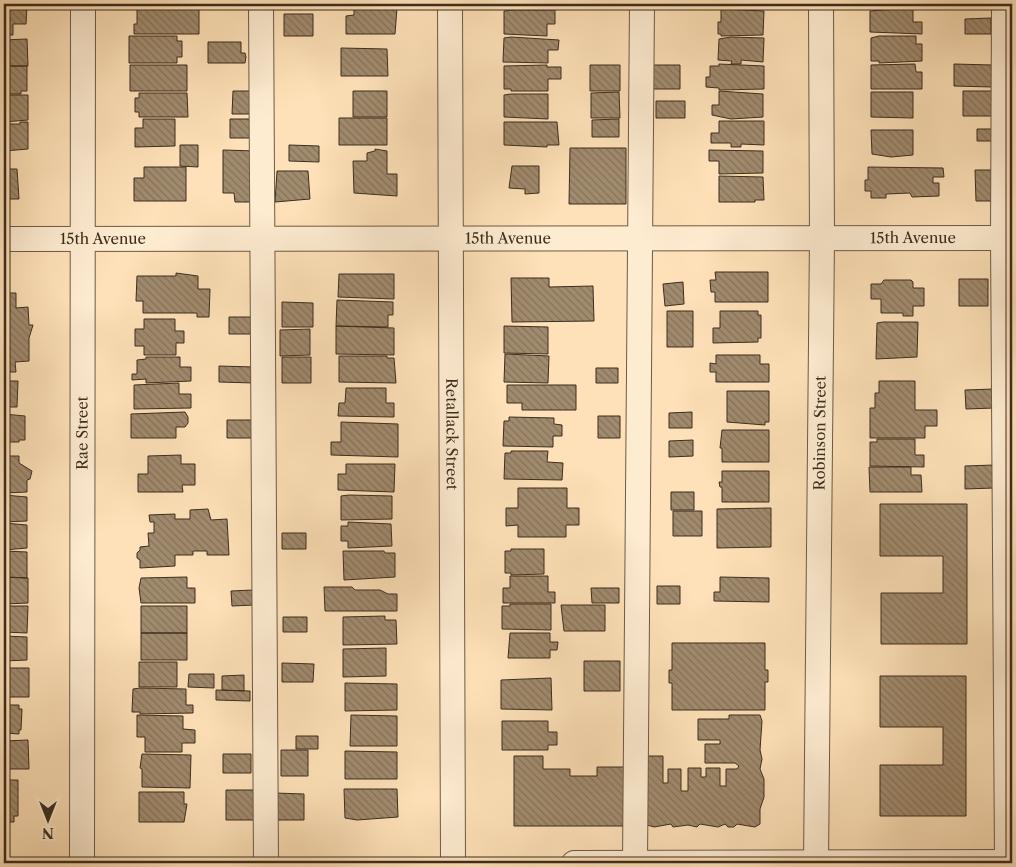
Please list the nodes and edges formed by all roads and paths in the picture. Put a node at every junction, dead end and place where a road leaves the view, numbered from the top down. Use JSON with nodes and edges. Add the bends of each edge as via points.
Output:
{"nodes":[{"id":1,"x":82,"y":4,"type":"edge"},
{"id":2,"x":261,"y":4,"type":"edge"},
{"id":3,"x":450,"y":4,"type":"edge"},
{"id":4,"x":642,"y":4,"type":"edge"},
{"id":5,"x":821,"y":4,"type":"edge"},
{"id":6,"x":1004,"y":4,"type":"edge"},
{"id":7,"x":641,"y":238,"type":"junction"},
{"id":8,"x":822,"y":238,"type":"junction"},
{"id":9,"x":1008,"y":238,"type":"edge"},
{"id":10,"x":4,"y":239,"type":"edge"},
{"id":11,"x":82,"y":239,"type":"junction"},
{"id":12,"x":263,"y":239,"type":"junction"},
{"id":13,"x":450,"y":240,"type":"junction"},
{"id":14,"x":1009,"y":862,"type":"edge"},
{"id":15,"x":82,"y":863,"type":"edge"},
{"id":16,"x":266,"y":863,"type":"edge"},
{"id":17,"x":453,"y":863,"type":"edge"},
{"id":18,"x":574,"y":863,"type":"edge"},
{"id":19,"x":635,"y":863,"type":"edge"},
{"id":20,"x":816,"y":863,"type":"edge"}],
"edges":[{"from":1,"to":11,"type":"street","name":"Rae Street"},
{"from":2,"to":12,"type":"street"},
{"from":3,"to":13,"type":"street","name":"Retallack Street"},
{"from":4,"to":7,"type":"street"},
{"from":5,"to":8,"type":"street","name":"Robinson Street"},
{"from":6,"to":9,"type":"street"},
{"from":7,"to":8,"type":"street","name":"15th Avenue"},
{"from":7,"to":13,"type":"street","name":"15th Avenue"},
{"from":7,"to":19,"type":"street"},
{"from":8,"to":9,"type":"street","name":"15th Avenue"},
{"from":8,"to":20,"type":"street","name":"Robinson Street"},
{"from":9,"to":14,"type":"street"},
{"from":10,"to":11,"type":"street","name":"15th Avenue"},
{"from":11,"to":12,"type":"street","name":"15th Avenue"},
{"from":11,"to":15,"type":"street","name":"Rae Street"},
{"from":12,"to":13,"type":"street","name":"15th Avenue"},
{"from":12,"to":16,"type":"street"},
{"from":13,"to":17,"type":"street","name":"Retallack Street"},
{"from":14,"to":20,"type":"street"},
{"from":18,"to":19,"type":"street"},
{"from":19,"to":20,"type":"street"}]}
